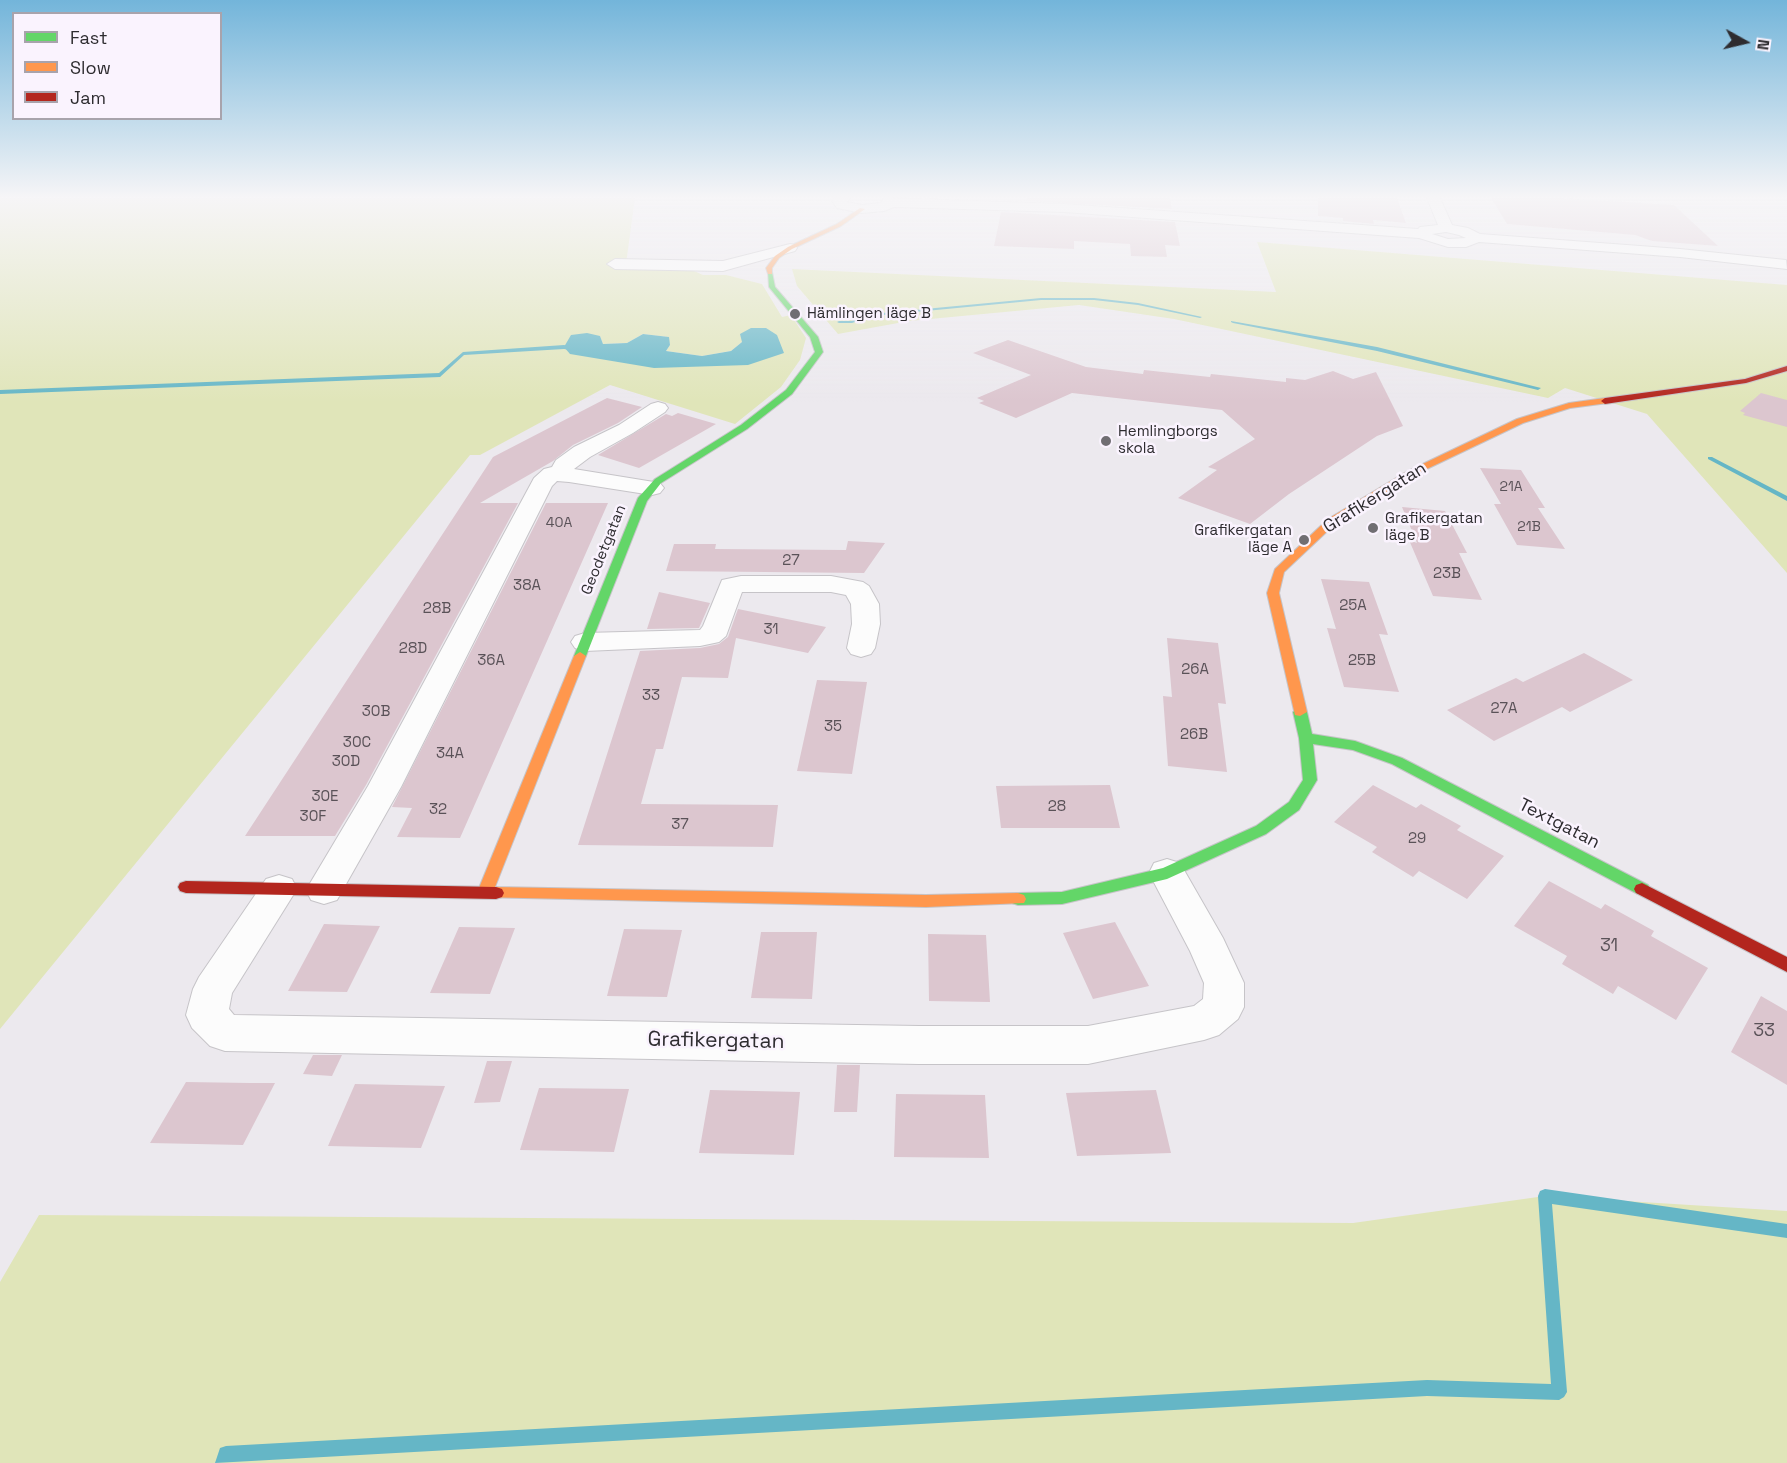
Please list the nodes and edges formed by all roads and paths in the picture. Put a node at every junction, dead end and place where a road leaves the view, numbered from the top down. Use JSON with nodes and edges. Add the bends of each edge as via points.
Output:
{"nodes":[{"id":1,"x":724,"y":266,"type":"edge"},
{"id":2,"x":771,"y":266,"type":"edge"},
{"id":3,"x":769,"y":279,"type":"junction"},
{"id":4,"x":1787,"y":368,"type":"edge"},
{"id":5,"x":658,"y":408,"type":"dead end"},
{"id":6,"x":561,"y":475,"type":"junction"},
{"id":7,"x":652,"y":488,"type":"junction"},
{"id":8,"x":585,"y":642,"type":"junction"},
{"id":9,"x":861,"y":648,"type":"dead end"},
{"id":10,"x":1306,"y":738,"type":"junction"},
{"id":11,"x":1167,"y":873,"type":"junction"},
{"id":12,"x":186,"y":887,"type":"dead end"},
{"id":13,"x":279,"y":889,"type":"junction"},
{"id":14,"x":324,"y":890,"type":"junction"},
{"id":15,"x":485,"y":893,"type":"junction"},
{"id":16,"x":1787,"y":965,"type":"edge"}],
"edges":[{"from":1,"to":3,"type":"street"},
{"from":2,"to":3,"type":"street"},
{"from":3,"to":7,"type":"street","name":"Geodetgatan","via":[[814,337],[819,352],[789,392]]},
{"from":4,"to":10,"type":"street","name":"Grafikergatan","via":[[1746,381],[1569,406],[1520,421],[1409,474],[1332,521],[1279,571],[1273,593]]},
{"from":5,"to":6,"type":"street","via":[[582,452],[564,465]]},
{"from":6,"to":7,"type":"street"},
{"from":6,"to":14,"type":"street","via":[[552,474],[542,483],[384,787]]},
{"from":7,"to":8,"type":"street","name":"Geodetgatan","via":[[642,500]]},
{"from":8,"to":9,"type":"street","via":[[709,636],[716,630],[731,586],[831,584],[860,592],[866,624]]},
{"from":8,"to":15,"type":"street","name":"Geodetgatan"},
{"from":10,"to":11,"type":"street","name":"Grafikergatan","via":[[1310,780],[1294,807],[1261,830]]},
{"from":10,"to":16,"type":"street","name":"Textgatan","via":[[1355,746],[1397,761]]},
{"from":11,"to":13,"type":"street","name":"Grafikergatan","via":[[1224,983],[1223,1007],[1204,1022],[1088,1045],[225,1033],[207,1014],[213,988]]},
{"from":11,"to":15,"type":"street","name":"Grafikergatan","via":[[1062,898],[926,901]]},
{"from":12,"to":13,"type":"street","name":"Grafikergatan"},
{"from":13,"to":14,"type":"street","name":"Grafikergatan"},
{"from":14,"to":15,"type":"street","name":"Grafikergatan"}]}
